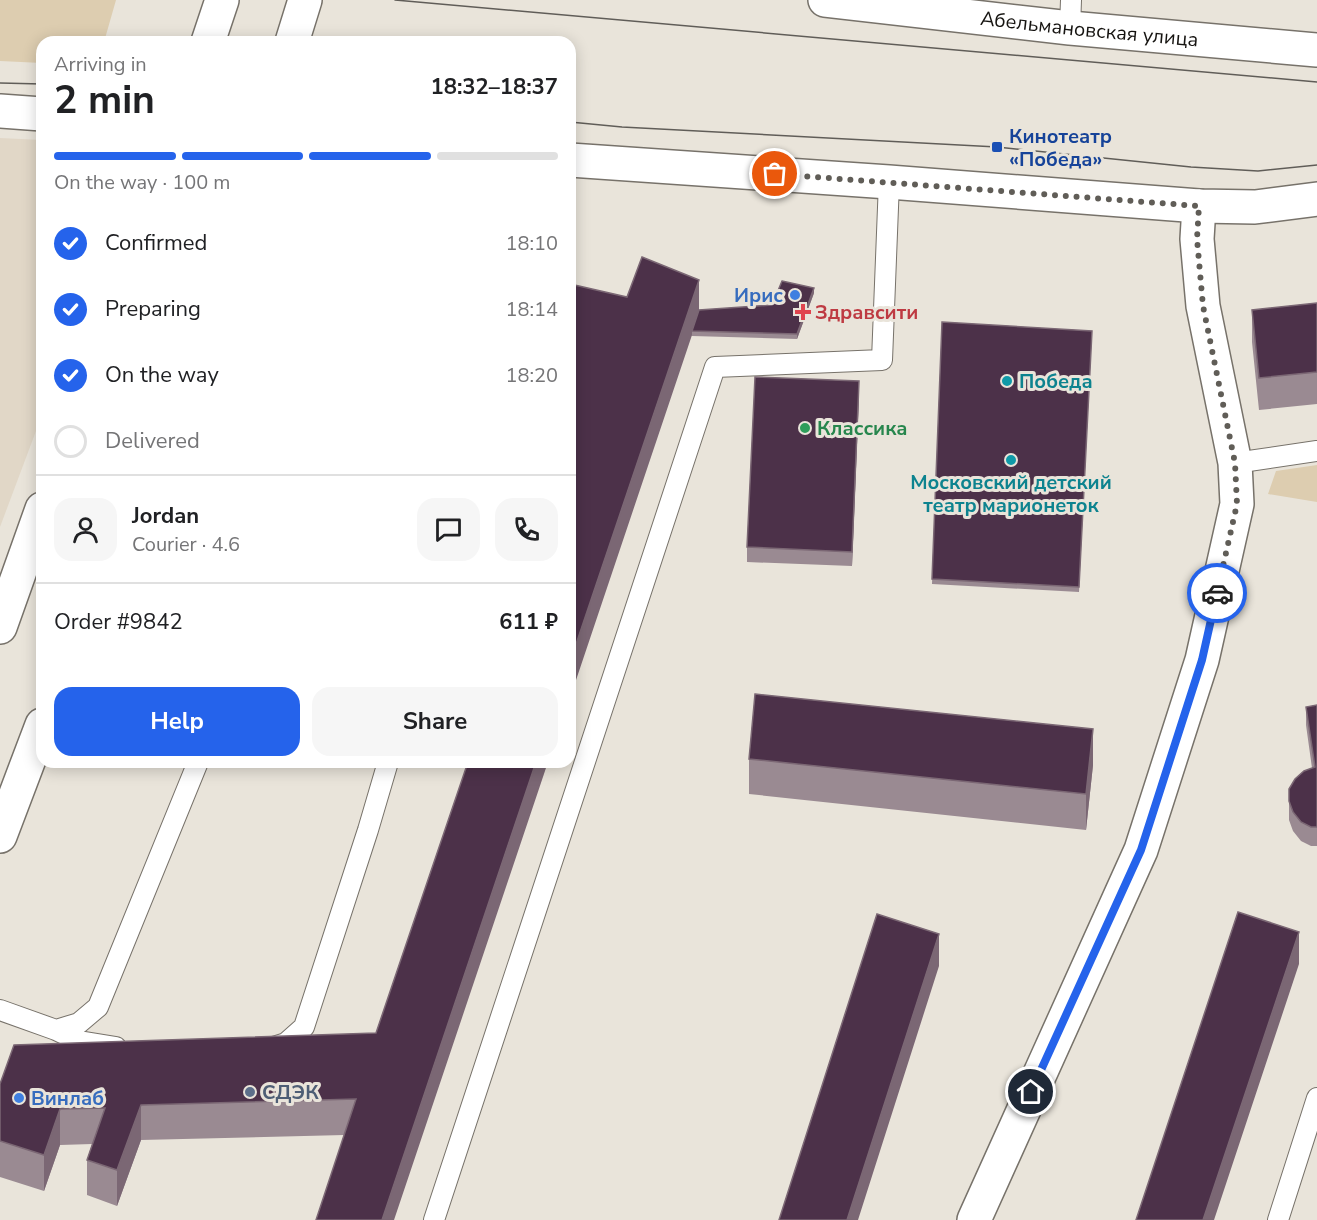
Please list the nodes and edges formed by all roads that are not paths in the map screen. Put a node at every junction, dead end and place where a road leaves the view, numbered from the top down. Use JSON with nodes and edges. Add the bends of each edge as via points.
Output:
{"nodes":[{"id":1,"x":222,"y":0,"type":"edge"},
{"id":2,"x":305,"y":0,"type":"edge"},
{"id":3,"x":825,"y":0,"type":"edge"},
{"id":4,"x":1070,"y":14,"type":"edge"},
{"id":5,"x":210,"y":36,"type":"edge"},
{"id":6,"x":294,"y":36,"type":"edge"},
{"id":7,"x":1317,"y":50,"type":"edge"},
{"id":8,"x":0,"y":111,"type":"edge"},
{"id":9,"x":36,"y":114,"type":"edge"},
{"id":10,"x":576,"y":160,"type":"edge"},
{"id":11,"x":889,"y":182,"type":"junction"},
{"id":12,"x":1317,"y":199,"type":"edge"},
{"id":13,"x":1199,"y":206,"type":"junction"},
{"id":14,"x":1317,"y":451,"type":"edge"},
{"id":15,"x":1235,"y":463,"type":"junction"},
{"id":16,"x":36,"y":526,"type":"edge"},
{"id":17,"x":0,"y":627,"type":"edge"},
{"id":18,"x":36,"y":741,"type":"edge"},
{"id":19,"x":196,"y":768,"type":"edge"},
{"id":20,"x":386,"y":768,"type":"edge"},
{"id":21,"x":0,"y":836,"type":"edge"},
{"id":22,"x":0,"y":1010,"type":"edge"},
{"id":23,"x":56,"y":1030,"type":"junction"},
{"id":24,"x":138,"y":1048,"type":"edge"},
{"id":25,"x":256,"y":1053,"type":"edge"},
{"id":26,"x":1317,"y":1098,"type":"edge"},
{"id":27,"x":434,"y":1220,"type":"edge"},
{"id":28,"x":974,"y":1220,"type":"edge"},
{"id":29,"x":1278,"y":1220,"type":"edge"}],
"edges":[{"from":1,"to":5,"type":"main road"},
{"from":2,"to":6,"type":"main road"},
{"from":3,"to":4,"type":"main road","name":"Абельмановская улица"},
{"from":4,"to":7,"type":"main road","name":"Абельмановская улица"},
{"from":8,"to":9,"type":"main road"},
{"from":10,"to":11,"type":"main road"},
{"from":11,"to":13,"type":"main road"},
{"from":11,"to":27,"type":"lane","via":[[882,360],[715,367]]},
{"from":12,"to":13,"type":"main road","via":[[1255,207]]},
{"from":13,"to":15,"type":"main road","via":[[1197,239],[1203,306]]},
{"from":14,"to":15,"type":"lane"},
{"from":15,"to":28,"type":"main road","via":[[1237,504],[1202,660],[1141,850]]},
{"from":16,"to":17,"type":"main road"},
{"from":18,"to":21,"type":"main road"},
{"from":19,"to":23,"type":"lane","via":[[98,1007],[79,1023]]},
{"from":20,"to":25,"type":"lane","via":[[304,1027],[286,1043]]},
{"from":22,"to":23,"type":"lane"},
{"from":23,"to":24,"type":"lane","via":[[79,1041]]},
{"from":26,"to":29,"type":"lane"}]}
